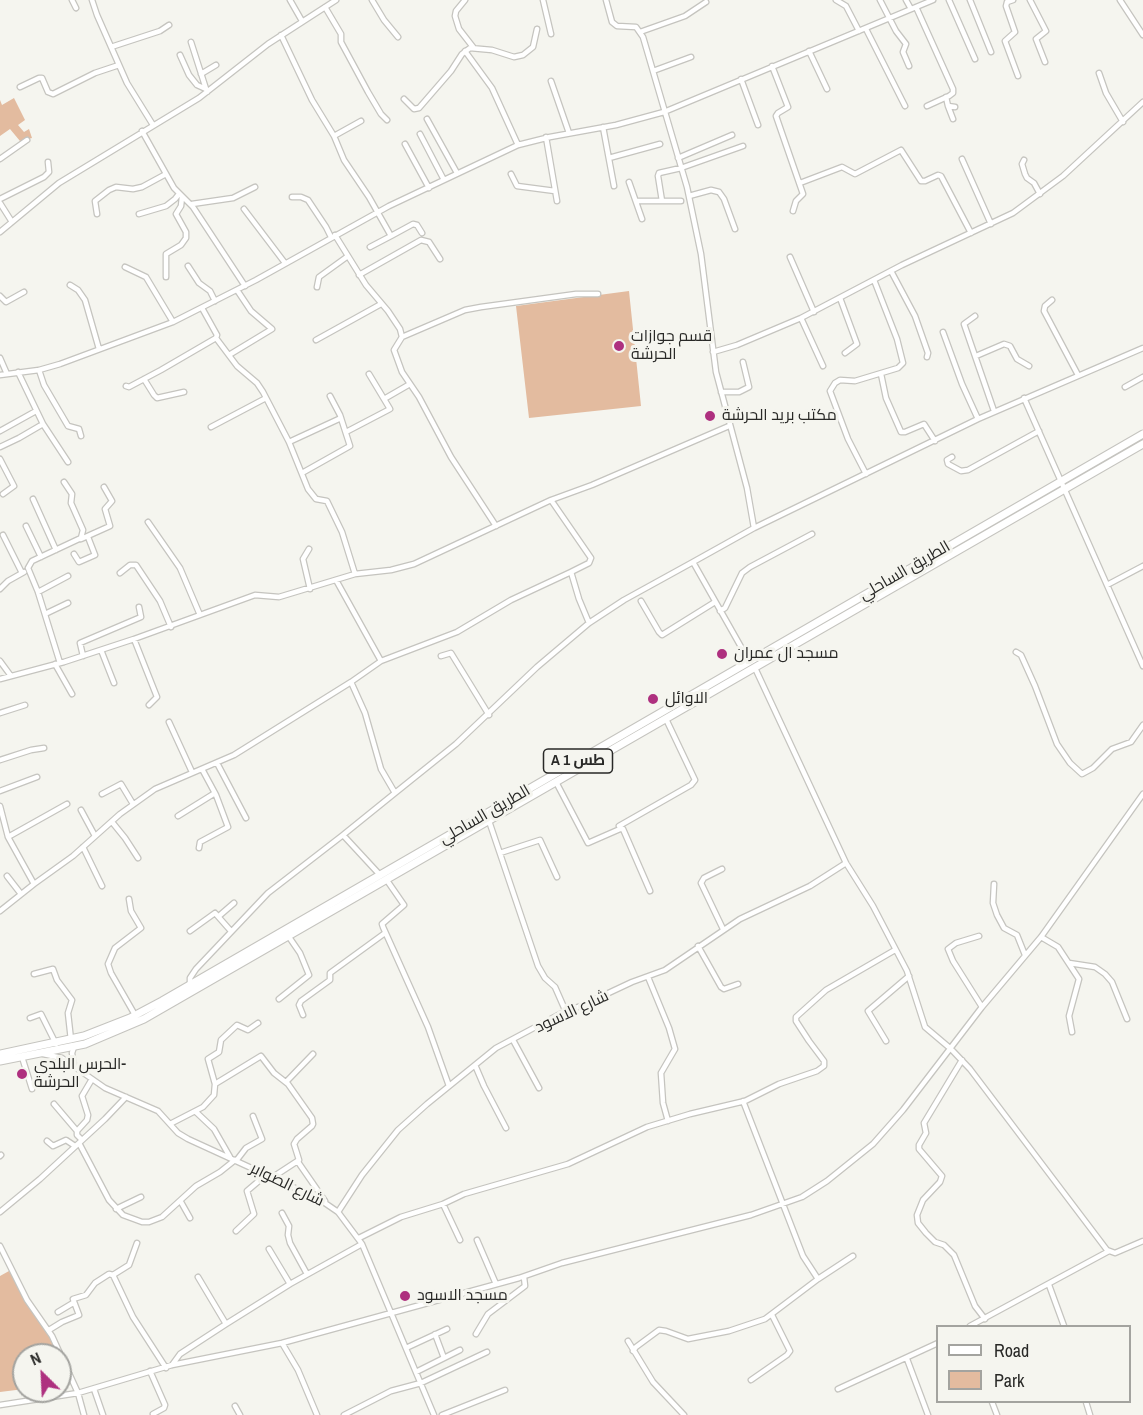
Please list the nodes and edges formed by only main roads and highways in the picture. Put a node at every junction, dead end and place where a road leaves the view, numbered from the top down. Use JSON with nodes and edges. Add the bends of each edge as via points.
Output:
{"nodes":[{"id":1,"x":1143,"y":434,"type":"edge"},
{"id":2,"x":1143,"y":444,"type":"edge"},
{"id":3,"x":574,"y":767,"type":"junction"},
{"id":4,"x":383,"y":877,"type":"junction"},
{"id":5,"x":238,"y":961,"type":"junction"},
{"id":6,"x":73,"y":1043,"type":"junction"},
{"id":7,"x":0,"y":1054,"type":"edge"},
{"id":8,"x":0,"y":1061,"type":"edge"}],
"edges":[{"from":1,"to":3,"type":"highway","name":"الطريق الساحلي","number":"A 1 طس","via":[[749,661]]},
{"from":2,"to":3,"type":"highway","name":"الطريق الساحلي","via":[[666,719]]},
{"from":3,"to":4,"type":"highway","name":"الطريق الساحلي","number":"A 1 طس"},
{"from":3,"to":4,"type":"highway","name":"الطريق الساحلي","via":[[556,782],[489,821]]},
{"from":4,"to":5,"type":"highway","name":"الطريق الساحلي","number":"A 1 طس"},
{"from":4,"to":5,"type":"highway","name":"الطريق الساحلي","via":[[290,936]]},
{"from":5,"to":6,"type":"highway","name":"الطريق الساحلي","number":"A 1 طس","via":[[135,1016]]},
{"from":5,"to":6,"type":"highway","name":"الطريق الساحلي","via":[[144,1019],[97,1040]]},
{"from":6,"to":7,"type":"highway","name":"الطريق الساحلي","number":"A 1 طس"},
{"from":6,"to":8,"type":"highway","name":"الطريق الساحلي"}]}
